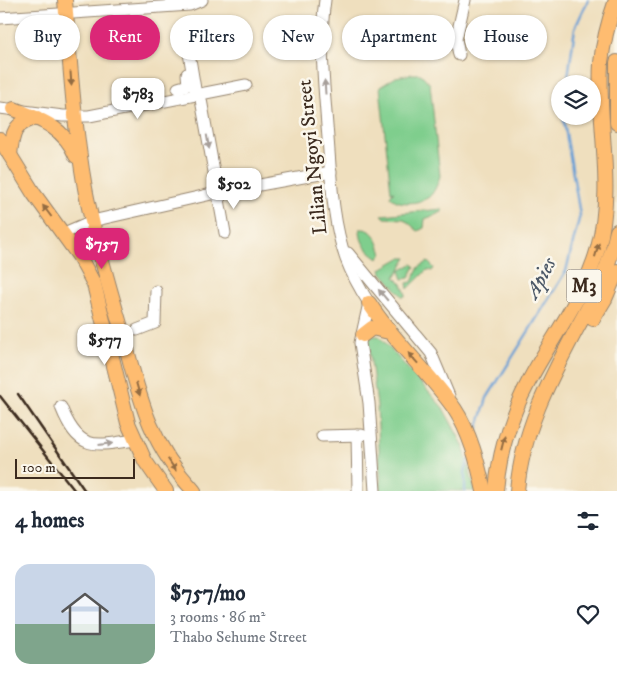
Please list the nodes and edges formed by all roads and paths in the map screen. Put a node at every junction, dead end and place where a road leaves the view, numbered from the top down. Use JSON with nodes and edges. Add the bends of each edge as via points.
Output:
{"nodes":[{"id":1,"x":201,"y":0,"type":"edge"},
{"id":2,"x":325,"y":0,"type":"edge"},
{"id":3,"x":465,"y":0,"type":"edge"},
{"id":4,"x":616,"y":0,"type":"edge"},
{"id":5,"x":65,"y":6,"type":"edge"},
{"id":6,"x":87,"y":6,"type":"edge"},
{"id":7,"x":0,"y":18,"type":"edge"},
{"id":8,"x":459,"y":54,"type":"dead end"},
{"id":9,"x":185,"y":60,"type":"edge"},
{"id":10,"x":189,"y":60,"type":"edge"},
{"id":11,"x":617,"y":62,"type":"edge"},
{"id":12,"x":246,"y":85,"type":"dead end"},
{"id":13,"x":190,"y":92,"type":"junction"},
{"id":14,"x":7,"y":109,"type":"edge"},
{"id":15,"x":74,"y":116,"type":"junction"},
{"id":16,"x":37,"y":118,"type":"junction"},
{"id":17,"x":617,"y":122,"type":"edge"},
{"id":18,"x":0,"y":139,"type":"edge"},
{"id":19,"x":10,"y":155,"type":"junction"},
{"id":20,"x":331,"y":172,"type":"junction"},
{"id":21,"x":85,"y":189,"type":"junction"},
{"id":22,"x":216,"y":193,"type":"junction"},
{"id":23,"x":92,"y":220,"type":"junction"},
{"id":24,"x":617,"y":231,"type":"edge"},
{"id":25,"x":64,"y":233,"type":"junction"},
{"id":26,"x":225,"y":233,"type":"dead end"},
{"id":27,"x":342,"y":246,"type":"junction"},
{"id":28,"x":617,"y":271,"type":"edge"},
{"id":29,"x":156,"y":291,"type":"dead end"},
{"id":30,"x":112,"y":296,"type":"junction"},
{"id":31,"x":369,"y":303,"type":"junction"},
{"id":32,"x":119,"y":321,"type":"junction"},
{"id":33,"x":389,"y":332,"type":"junction"},
{"id":34,"x":363,"y":334,"type":"junction"},
{"id":35,"x":556,"y":368,"type":"junction"},
{"id":36,"x":454,"y":409,"type":"junction"},
{"id":37,"x":83,"y":432,"type":"dead end"},
{"id":38,"x":372,"y":434,"type":"junction"},
{"id":39,"x":357,"y":435,"type":"junction"},
{"id":40,"x":322,"y":436,"type":"dead end"},
{"id":41,"x":137,"y":443,"type":"junction"},
{"id":42,"x":187,"y":488,"type":"edge"},
{"id":43,"x":166,"y":491,"type":"edge"},
{"id":44,"x":358,"y":491,"type":"edge"},
{"id":45,"x":375,"y":491,"type":"edge"},
{"id":46,"x":484,"y":491,"type":"edge"},
{"id":47,"x":496,"y":491,"type":"edge"},
{"id":48,"x":517,"y":491,"type":"edge"}],
"edges":[{"from":1,"to":6,"type":"street","via":[[190,5]]},
{"from":20,"to":2,"type":"street","name":"Lilian Ngoyi Street","one_way":true,"via":[[322,36]]},
{"from":3,"to":8,"type":"street","via":[[456,39]]},
{"from":47,"to":4,"type":"main road","number":"M3","one_way":true,"via":[[502,446],[510,422],[528,382],[579,296],[601,238],[607,177],[601,63]]},
{"from":5,"to":6,"type":"street"},
{"from":5,"to":7,"type":"street"},
{"from":5,"to":15,"type":"main road","one_way":true},
{"from":9,"to":13,"type":"street"},
{"from":10,"to":13,"type":"street"},
{"from":11,"to":17,"type":"main road"},
{"from":12,"to":13,"type":"street"},
{"from":13,"to":15,"type":"street","via":[[108,114]]},
{"from":13,"to":22,"type":"street","one_way":true},
{"from":14,"to":15,"type":"street"},
{"from":14,"to":16,"type":"main road"},
{"from":15,"to":21,"type":"main road"},
{"from":16,"to":19,"type":"main road","via":[[16,127],[11,138]]},
{"from":16,"to":21,"type":"main road","via":[[66,137],[76,154]]},
{"from":18,"to":19,"type":"main road"},
{"from":25,"to":19,"type":"main road","one_way":true},
{"from":20,"to":22,"type":"street"},
{"from":20,"to":27,"type":"street","name":"Lilian Ngoyi Street"},
{"from":21,"to":23,"type":"main road"},
{"from":22,"to":23,"type":"street"},
{"from":22,"to":26,"type":"street"},
{"from":23,"to":25,"type":"street"},
{"from":23,"to":30,"type":"main road"},
{"from":24,"to":35,"type":"main road","number":"M3","via":[[601,284]]},
{"from":25,"to":41,"type":"main road","via":[[94,284],[123,408]]},
{"from":27,"to":31,"type":"street","name":"Lilian Ngoyi Street","via":[[354,278]]},
{"from":36,"to":27,"type":"street","one_way":true,"via":[[431,353]]},
{"from":28,"to":35,"type":"main road","via":[[587,329]]},
{"from":29,"to":32,"type":"street","via":[[155,324],[136,327]]},
{"from":30,"to":32,"type":"main road"},
{"from":30,"to":41,"type":"main road","via":[[110,314],[118,358],[141,431]]},
{"from":31,"to":33,"type":"main road"},
{"from":31,"to":34,"type":"street"},
{"from":32,"to":42,"type":"main road","one_way":true,"via":[[150,428]]},
{"from":33,"to":34,"type":"main road","via":[[372,328]]},
{"from":36,"to":33,"type":"main road","one_way":true},
{"from":34,"to":38,"type":"street","via":[[360,349]]},
{"from":35,"to":48,"type":"main road","number":"M3","via":[[528,433]]},
{"from":36,"to":46,"type":"main road","via":[[474,452]]},
{"from":37,"to":41,"type":"street","one_way":true,"via":[[58,405],[75,432],[89,444]]},
{"from":38,"to":39,"type":"street"},
{"from":38,"to":45,"type":"street"},
{"from":39,"to":40,"type":"street"},
{"from":39,"to":44,"type":"street"},
{"from":41,"to":43,"type":"main road"}]}
